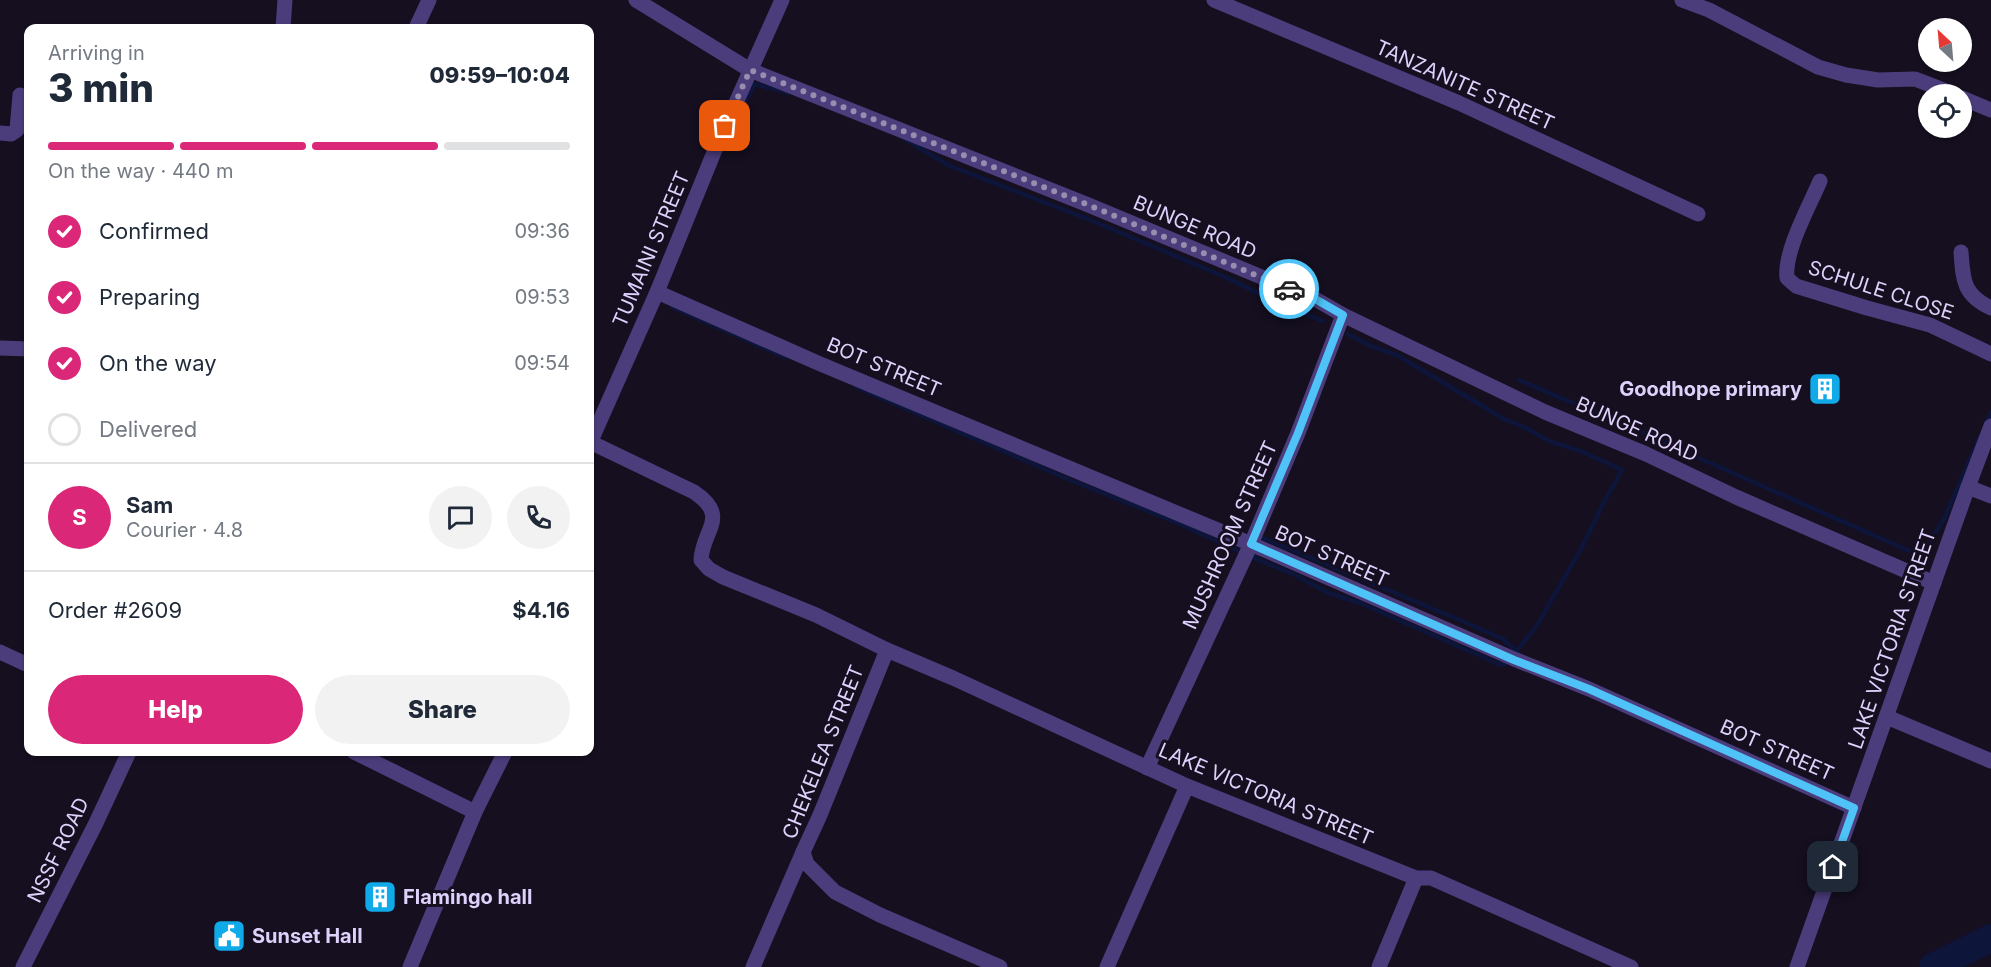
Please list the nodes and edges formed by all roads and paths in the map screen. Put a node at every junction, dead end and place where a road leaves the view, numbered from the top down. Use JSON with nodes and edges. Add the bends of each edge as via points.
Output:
{"nodes":[{"id":1,"x":285,"y":0,"type":"edge"},
{"id":2,"x":429,"y":0,"type":"edge"},
{"id":3,"x":636,"y":0,"type":"edge"},
{"id":4,"x":782,"y":0,"type":"edge"},
{"id":5,"x":1214,"y":0,"type":"edge"},
{"id":6,"x":1682,"y":0,"type":"edge"},
{"id":7,"x":283,"y":24,"type":"edge"},
{"id":8,"x":418,"y":24,"type":"edge"},
{"id":9,"x":750,"y":70,"type":"junction"},
{"id":10,"x":1928,"y":84,"type":"edge"},
{"id":11,"x":20,"y":95,"type":"dead end"},
{"id":12,"x":1972,"y":102,"type":"edge"},
{"id":13,"x":1991,"y":110,"type":"edge"},
{"id":14,"x":0,"y":134,"type":"edge"},
{"id":15,"x":1820,"y":181,"type":"dead end"},
{"id":16,"x":1698,"y":214,"type":"dead end"},
{"id":17,"x":1961,"y":252,"type":"dead end"},
{"id":18,"x":657,"y":292,"type":"junction"},
{"id":19,"x":1991,"y":308,"type":"edge"},
{"id":20,"x":1343,"y":315,"type":"junction"},
{"id":21,"x":0,"y":348,"type":"edge"},
{"id":22,"x":24,"y":349,"type":"edge"},
{"id":23,"x":1991,"y":354,"type":"edge"},
{"id":24,"x":1991,"y":426,"type":"edge"},
{"id":25,"x":594,"y":433,"type":"edge"},
{"id":26,"x":594,"y":444,"type":"edge"},
{"id":27,"x":1968,"y":487,"type":"junction"},
{"id":28,"x":1991,"y":496,"type":"edge"},
{"id":29,"x":1251,"y":544,"type":"junction"},
{"id":30,"x":1934,"y":583,"type":"junction"},
{"id":31,"x":887,"y":650,"type":"junction"},
{"id":32,"x":0,"y":652,"type":"edge"},
{"id":33,"x":24,"y":663,"type":"edge"},
{"id":34,"x":1887,"y":717,"type":"junction"},
{"id":35,"x":127,"y":756,"type":"edge"},
{"id":36,"x":367,"y":756,"type":"edge"},
{"id":37,"x":502,"y":756,"type":"edge"},
{"id":38,"x":1991,"y":761,"type":"edge"},
{"id":39,"x":1147,"y":768,"type":"junction"},
{"id":40,"x":1187,"y":786,"type":"junction"},
{"id":41,"x":1854,"y":808,"type":"junction"},
{"id":42,"x":475,"y":812,"type":"junction"},
{"id":43,"x":803,"y":852,"type":"junction"},
{"id":44,"x":1416,"y":878,"type":"junction"},
{"id":45,"x":23,"y":967,"type":"edge"},
{"id":46,"x":410,"y":967,"type":"edge"},
{"id":47,"x":753,"y":967,"type":"edge"},
{"id":48,"x":1000,"y":967,"type":"edge"},
{"id":49,"x":1107,"y":967,"type":"edge"},
{"id":50,"x":1379,"y":967,"type":"edge"},
{"id":51,"x":1631,"y":967,"type":"edge"},
{"id":52,"x":1797,"y":967,"type":"edge"}],
"edges":[{"from":1,"to":7,"type":"street"},
{"from":2,"to":8,"type":"street"},
{"from":3,"to":9,"type":"street","name":"BUNGE ROAD"},
{"from":4,"to":9,"type":"street","name":"TUMAINI STREET"},
{"from":5,"to":16,"type":"street","name":"TANZANITE STREET","via":[[1459,103]]},
{"from":6,"to":10,"type":"street","via":[[1818,67],[1878,80],[1915,79]]},
{"from":9,"to":18,"type":"street","name":"TUMAINI STREET"},
{"from":9,"to":20,"type":"street","name":"BUNGE ROAD","via":[[1097,208],[1317,300]]},
{"from":11,"to":14,"type":"street","via":[[17,130]]},
{"from":12,"to":13,"type":"street"},
{"from":15,"to":23,"type":"street","name":"SCHULE CLOSE","via":[[1791,248],[1787,278],[1796,286],[1930,325]]},
{"from":17,"to":19,"type":"street","via":[[1962,276],[1970,295]]},
{"from":18,"to":25,"type":"street","name":"TUMAINI STREET"},
{"from":18,"to":29,"type":"street","name":"BOT STREET"},
{"from":20,"to":29,"type":"street","name":"MUSHROOM STREET"},
{"from":20,"to":30,"type":"street","name":"BUNGE ROAD","via":[[1545,412]]},
{"from":21,"to":22,"type":"street"},
{"from":24,"to":27,"type":"street","name":"LAKE VICTORIA STREET"},
{"from":26,"to":31,"type":"street","name":"TUMAINI STREET","via":[[708,501],[712,526],[701,560],[709,569]]},
{"from":27,"to":28,"type":"street"},
{"from":27,"to":30,"type":"street","name":"LAKE VICTORIA STREET"},
{"from":29,"to":39,"type":"street","name":"MUSHROOM STREET"},
{"from":29,"to":41,"type":"street","name":"BOT STREET"},
{"from":30,"to":34,"type":"street","name":"LAKE VICTORIA STREET"},
{"from":31,"to":39,"type":"street","name":"LAKE VICTORIA STREET"},
{"from":31,"to":43,"type":"street","name":"CHEKELEA STREET"},
{"from":32,"to":33,"type":"street"},
{"from":34,"to":38,"type":"street"},
{"from":34,"to":41,"type":"street","name":"LAKE VICTORIA STREET"},
{"from":35,"to":45,"type":"street","name":"NSSF ROAD"},
{"from":36,"to":42,"type":"street"},
{"from":37,"to":42,"type":"street"},
{"from":39,"to":40,"type":"street","name":"LAKE VICTORIA STREET"},
{"from":40,"to":44,"type":"street","name":"LAKE VICTORIA STREET"},
{"from":40,"to":49,"type":"street"},
{"from":41,"to":52,"type":"street","name":"LAKE VICTORIA STREET"},
{"from":42,"to":46,"type":"street"},
{"from":43,"to":47,"type":"street"},
{"from":43,"to":48,"type":"street","name":"CHEKELEA STREET","via":[[807,864],[835,892]]},
{"from":44,"to":50,"type":"street"},
{"from":44,"to":51,"type":"street","name":"LAKE VICTORIA STREET","via":[[1431,878]]}]}
